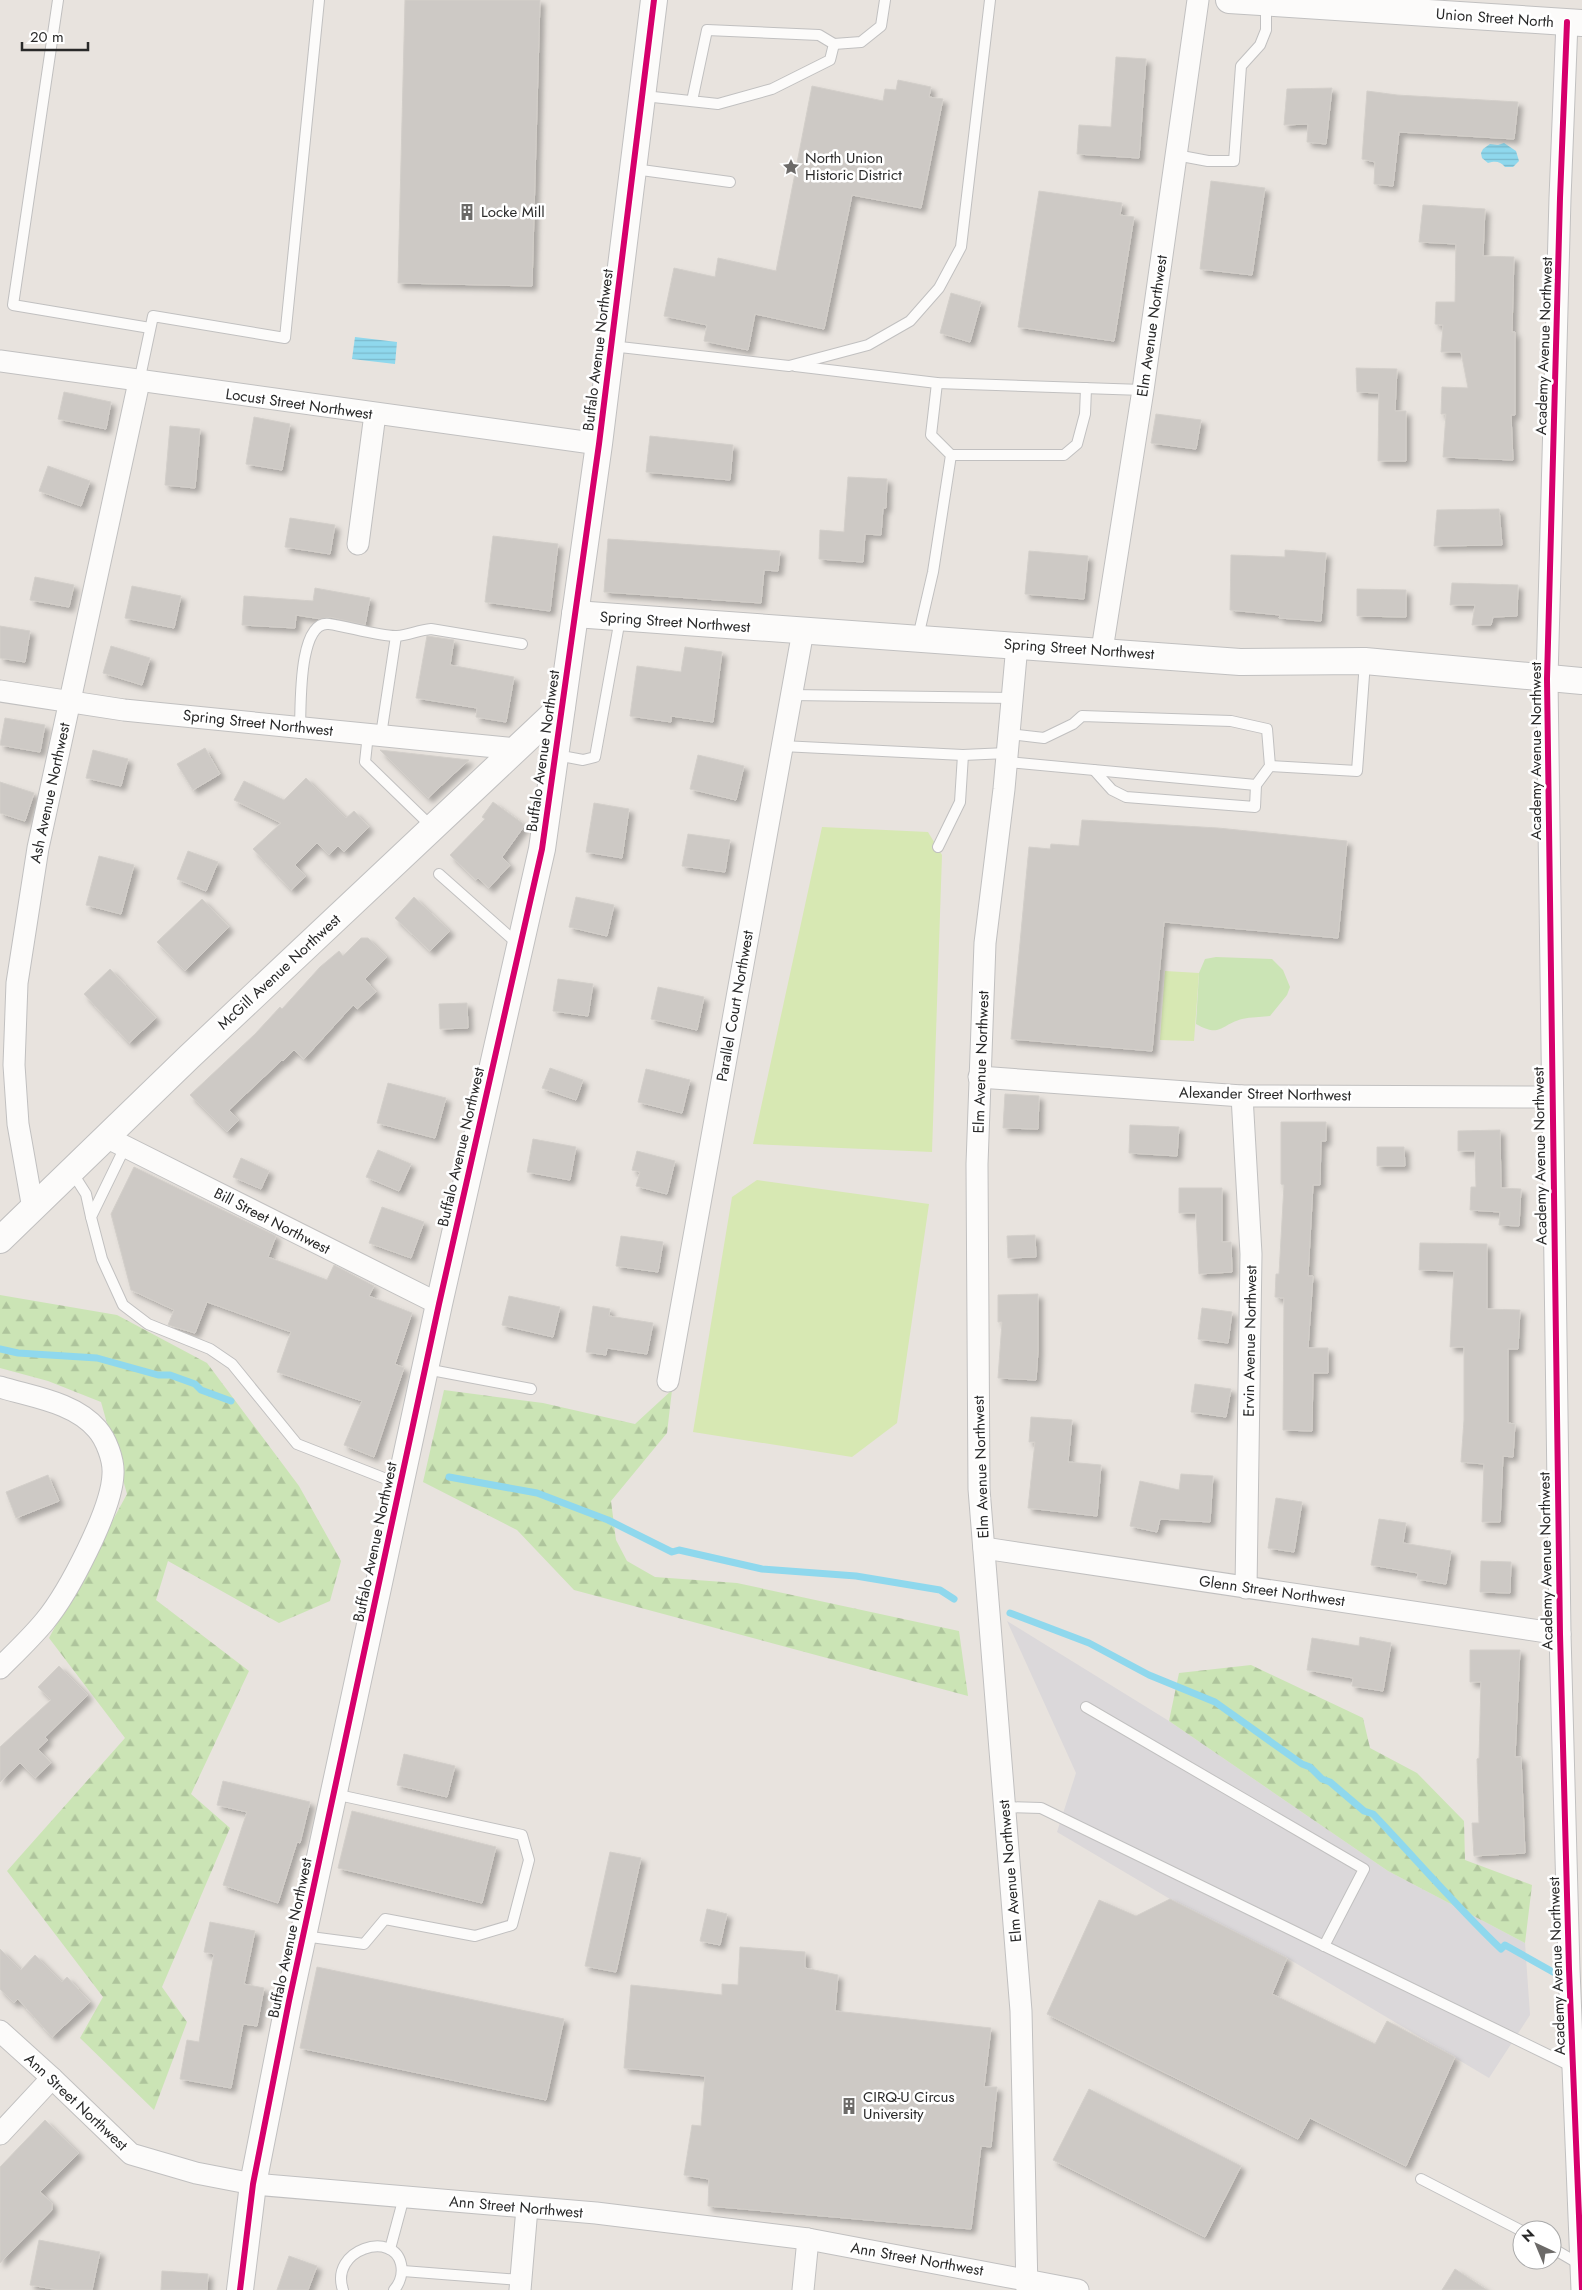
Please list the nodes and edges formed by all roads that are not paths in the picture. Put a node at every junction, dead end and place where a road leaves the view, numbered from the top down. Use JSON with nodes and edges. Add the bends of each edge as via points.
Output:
{"nodes":[{"id":1,"x":58,"y":0,"type":"edge"},
{"id":2,"x":319,"y":0,"type":"edge"},
{"id":3,"x":654,"y":0,"type":"edge"},
{"id":4,"x":885,"y":0,"type":"edge"},
{"id":5,"x":990,"y":0,"type":"edge"},
{"id":6,"x":1198,"y":0,"type":"edge"},
{"id":7,"x":1228,"y":0,"type":"edge"},
{"id":8,"x":1266,"y":2,"type":"junction"},
{"id":9,"x":1574,"y":23,"type":"edge"},
{"id":10,"x":834,"y":44,"type":"junction"},
{"id":11,"x":642,"y":96,"type":"junction"},
{"id":12,"x":692,"y":101,"type":"junction"},
{"id":13,"x":1176,"y":155,"type":"junction"},
{"id":14,"x":633,"y":169,"type":"junction"},
{"id":15,"x":730,"y":182,"type":"dead end"},
{"id":16,"x":150,"y":328,"type":"junction"},
{"id":17,"x":611,"y":346,"type":"junction"},
{"id":18,"x":0,"y":361,"type":"edge"},
{"id":19,"x":789,"y":366,"type":"junction"},
{"id":20,"x":139,"y":382,"type":"junction"},
{"id":21,"x":937,"y":383,"type":"junction"},
{"id":22,"x":1086,"y":388,"type":"junction"},
{"id":23,"x":1143,"y":390,"type":"junction"},
{"id":24,"x":375,"y":414,"type":"junction"},
{"id":25,"x":599,"y":444,"type":"junction"},
{"id":26,"x":951,"y":455,"type":"junction"},
{"id":27,"x":358,"y":544,"type":"dead end"},
{"id":28,"x":575,"y":614,"type":"junction"},
{"id":29,"x":621,"y":617,"type":"junction"},
{"id":30,"x":803,"y":631,"type":"junction"},
{"id":31,"x":396,"y":636,"type":"junction"},
{"id":32,"x":918,"y":638,"type":"junction"},
{"id":33,"x":522,"y":644,"type":"dead end"},
{"id":34,"x":1017,"y":645,"type":"junction"},
{"id":35,"x":1102,"y":650,"type":"junction"},
{"id":36,"x":1365,"y":661,"type":"junction"},
{"id":37,"x":1547,"y":678,"type":"junction"},
{"id":38,"x":1582,"y":681,"type":"edge"},
{"id":39,"x":0,"y":691,"type":"edge"},
{"id":40,"x":791,"y":695,"type":"junction"},
{"id":41,"x":1012,"y":698,"type":"junction"},
{"id":42,"x":69,"y":700,"type":"junction"},
{"id":43,"x":562,"y":706,"type":"junction"},
{"id":44,"x":300,"y":727,"type":"junction"},
{"id":45,"x":375,"y":735,"type":"junction"},
{"id":46,"x":782,"y":746,"type":"junction"},
{"id":47,"x":516,"y":749,"type":"junction"},
{"id":48,"x":1008,"y":750,"type":"junction"},
{"id":49,"x":555,"y":755,"type":"junction"},
{"id":50,"x":963,"y":755,"type":"junction"},
{"id":51,"x":1270,"y":766,"type":"junction"},
{"id":52,"x":1094,"y":770,"type":"junction"},
{"id":53,"x":1256,"y":785,"type":"junction"},
{"id":54,"x":432,"y":827,"type":"junction"},
{"id":55,"x":938,"y":848,"type":"dead end"},
{"id":56,"x":439,"y":874,"type":"dead end"},
{"id":57,"x":520,"y":946,"type":"junction"},
{"id":58,"x":979,"y":1078,"type":"junction"},
{"id":59,"x":1242,"y":1096,"type":"junction"},
{"id":60,"x":1552,"y":1097,"type":"junction"},
{"id":61,"x":116,"y":1142,"type":"junction"},
{"id":62,"x":71,"y":1171,"type":"junction"},
{"id":63,"x":33,"y":1209,"type":"junction"},
{"id":64,"x":91,"y":1217,"type":"junction"},
{"id":65,"x":0,"y":1240,"type":"edge"},
{"id":66,"x":438,"y":1304,"type":"junction"},
{"id":67,"x":425,"y":1369,"type":"junction"},
{"id":68,"x":668,"y":1381,"type":"dead end"},
{"id":69,"x":0,"y":1388,"type":"edge"},
{"id":70,"x":531,"y":1389,"type":"dead end"},
{"id":71,"x":400,"y":1485,"type":"junction"},
{"id":72,"x":984,"y":1548,"type":"junction"},
{"id":73,"x":1246,"y":1588,"type":"junction"},
{"id":74,"x":1560,"y":1634,"type":"junction"},
{"id":75,"x":0,"y":1668,"type":"edge"},
{"id":76,"x":1086,"y":1707,"type":"dead end"},
{"id":77,"x":334,"y":1794,"type":"junction"},
{"id":78,"x":1004,"y":1807,"type":"junction"},
{"id":79,"x":303,"y":1936,"type":"junction"},
{"id":80,"x":1324,"y":1946,"type":"junction"},
{"id":81,"x":0,"y":2031,"type":"edge"},
{"id":82,"x":1573,"y":2067,"type":"junction"},
{"id":83,"x":52,"y":2078,"type":"junction"},
{"id":84,"x":1578,"y":2117,"type":"edge"},
{"id":85,"x":0,"y":2134,"type":"edge"},
{"id":86,"x":1421,"y":2179,"type":"dead end"},
{"id":87,"x":253,"y":2184,"type":"junction"},
{"id":88,"x":404,"y":2197,"type":"junction"},
{"id":89,"x":527,"y":2208,"type":"junction"},
{"id":90,"x":1512,"y":2226,"type":"edge"},
{"id":91,"x":808,"y":2239,"type":"junction"},
{"id":92,"x":390,"y":2249,"type":"junction"},
{"id":93,"x":1562,"y":2254,"type":"edge"},
{"id":94,"x":1581,"y":2265,"type":"junction"},
{"id":95,"x":403,"y":2271,"type":"junction"},
{"id":96,"x":520,"y":2285,"type":"edge"},
{"id":97,"x":1027,"y":2285,"type":"edge"},
{"id":98,"x":240,"y":2290,"type":"edge"},
{"id":99,"x":343,"y":2290,"type":"edge"},
{"id":100,"x":394,"y":2290,"type":"edge"},
{"id":101,"x":804,"y":2290,"type":"edge"},
{"id":102,"x":1078,"y":2290,"type":"edge"},
{"id":103,"x":1582,"y":2290,"type":"edge"}],
"edges":[{"from":1,"to":16,"type":"lane","via":[[12,305]]},
{"from":2,"to":16,"type":"lane","via":[[285,338],[153,316]]},
{"from":3,"to":11,"type":"street","name":"Buffalo Avenue Northwest"},
{"from":4,"to":10,"type":"lane","via":[[881,26],[861,42]]},
{"from":5,"to":19,"type":"lane","via":[[961,247],[939,288],[910,321],[868,345]]},
{"from":6,"to":13,"type":"street","name":"Elm Avenue Northwest"},
{"from":7,"to":8,"type":"street","name":"Union Street North"},
{"from":8,"to":9,"type":"street","name":"Union Street North"},
{"from":8,"to":13,"type":"lane","via":[[1266,30],[1260,45],[1241,66],[1234,161],[1208,161]]},
{"from":9,"to":37,"type":"street","name":"Academy Avenue Northwest","via":[[1560,198]]},
{"from":10,"to":12,"type":"lane","via":[[830,60],[772,89],[718,104]]},
{"from":10,"to":12,"type":"lane","via":[[819,35],[707,30]]},
{"from":11,"to":12,"type":"lane"},
{"from":11,"to":14,"type":"street","name":"Buffalo Avenue Northwest"},
{"from":13,"to":23,"type":"street","name":"Elm Avenue Northwest"},
{"from":14,"to":15,"type":"lane"},
{"from":14,"to":17,"type":"street","name":"Buffalo Avenue Northwest"},
{"from":16,"to":20,"type":"lane"},
{"from":17,"to":19,"type":"lane"},
{"from":17,"to":25,"type":"street","name":"Buffalo Avenue Northwest"},
{"from":18,"to":20,"type":"street","name":"Locust Street Northwest"},
{"from":19,"to":21,"type":"lane"},
{"from":20,"to":24,"type":"street","name":"Locust Street Northwest"},
{"from":20,"to":42,"type":"street","name":"Ash Avenue Northwest"},
{"from":21,"to":22,"type":"lane"},
{"from":21,"to":26,"type":"lane","via":[[931,435]]},
{"from":22,"to":23,"type":"lane"},
{"from":22,"to":26,"type":"lane","via":[[1085,414],[1077,444],[1064,455]]},
{"from":23,"to":35,"type":"street","name":"Elm Avenue Northwest"},
{"from":24,"to":25,"type":"street","name":"Locust Street Northwest"},
{"from":24,"to":27,"type":"street"},
{"from":25,"to":28,"type":"street","name":"Buffalo Avenue Northwest"},
{"from":26,"to":32,"type":"lane","via":[[933,572]]},
{"from":28,"to":29,"type":"street","name":"Spring Street Northwest"},
{"from":28,"to":43,"type":"street","name":"Buffalo Avenue Northwest"},
{"from":29,"to":30,"type":"street","name":"Spring Street Northwest"},
{"from":29,"to":49,"type":"lane","via":[[595,757],[583,760]]},
{"from":30,"to":32,"type":"street","name":"Spring Street Northwest"},
{"from":30,"to":40,"type":"street","name":"Parallel Court Northwest"},
{"from":31,"to":33,"type":"lane","via":[[431,628]]},
{"from":31,"to":44,"type":"lane","via":[[326,623],[314,629],[305,650]]},
{"from":31,"to":45,"type":"lane"},
{"from":32,"to":34,"type":"street","name":"Spring Street Northwest"},
{"from":34,"to":35,"type":"street","name":"Spring Street Northwest"},
{"from":34,"to":41,"type":"street","name":"Elm Avenue Northwest"},
{"from":35,"to":36,"type":"street","name":"Spring Street Northwest","via":[[1240,662]]},
{"from":36,"to":37,"type":"street","name":"Spring Street Northwest"},
{"from":36,"to":51,"type":"lane","via":[[1357,771]]},
{"from":37,"to":38,"type":"street","name":"Spring Street Northwest"},
{"from":37,"to":60,"type":"street","name":"Academy Avenue Northwest"},
{"from":39,"to":42,"type":"street","name":"Spring Street Northwest"},
{"from":40,"to":41,"type":"lane"},
{"from":40,"to":46,"type":"street","name":"Parallel Court Northwest"},
{"from":41,"to":48,"type":"street","name":"Elm Avenue Northwest"},
{"from":42,"to":44,"type":"street","name":"Spring Street Northwest","via":[[124,710]]},
{"from":42,"to":63,"type":"street","name":"Ash Avenue Northwest","via":[[38,848],[18,983],[14,1065],[18,1124]]},
{"from":43,"to":47,"type":"street","name":"McGill Avenue Northwest"},
{"from":43,"to":49,"type":"street","name":"Buffalo Avenue Northwest"},
{"from":44,"to":45,"type":"street","name":"Spring Street Northwest"},
{"from":45,"to":47,"type":"street","name":"Spring Street Northwest"},
{"from":45,"to":54,"type":"lane","via":[[364,762]]},
{"from":46,"to":50,"type":"lane"},
{"from":46,"to":68,"type":"street","name":"Parallel Court Northwest"},
{"from":47,"to":54,"type":"street","name":"McGill Avenue Northwest"},
{"from":48,"to":50,"type":"lane"},
{"from":48,"to":51,"type":"lane","via":[[1044,738],[1082,716],[1231,721],[1267,729]]},
{"from":48,"to":52,"type":"lane"},
{"from":48,"to":58,"type":"street","name":"Elm Avenue Northwest","via":[[985,943]]},
{"from":49,"to":57,"type":"street","name":"Buffalo Avenue Northwest","via":[[542,849]]},
{"from":50,"to":55,"type":"lane","via":[[960,802]]},
{"from":51,"to":53,"type":"lane"},
{"from":52,"to":53,"type":"lane"},
{"from":52,"to":53,"type":"lane","via":[[1112,790],[1126,797],[1255,807]]},
{"from":54,"to":61,"type":"street","name":"McGill Avenue Northwest"},
{"from":56,"to":57,"type":"lane"},
{"from":57,"to":66,"type":"street","name":"Buffalo Avenue Northwest"},
{"from":58,"to":59,"type":"street","name":"Alexander Street Northwest"},
{"from":58,"to":72,"type":"street","name":"Elm Avenue Northwest","via":[[979,1489]]},
{"from":59,"to":60,"type":"street","name":"Alexander Street Northwest"},
{"from":59,"to":73,"type":"street","name":"Ervin Avenue Northwest","via":[[1251,1254]]},
{"from":60,"to":74,"type":"street","name":"Academy Avenue Northwest"},
{"from":61,"to":62,"type":"street","name":"McGill Avenue Northwest"},
{"from":61,"to":64,"type":"lane"},
{"from":61,"to":66,"type":"street","name":"Bill Street Northwest"},
{"from":62,"to":63,"type":"street","name":"McGill Avenue Northwest"},
{"from":62,"to":64,"type":"lane","via":[[86,1194]]},
{"from":63,"to":65,"type":"street","name":"McGill Avenue Northwest"},
{"from":64,"to":71,"type":"lane","via":[[102,1259],[123,1305],[148,1324],[210,1349],[232,1364],[297,1444]]},
{"from":66,"to":67,"type":"street","name":"Buffalo Avenue Northwest"},
{"from":67,"to":70,"type":"lane"},
{"from":67,"to":71,"type":"street","name":"Buffalo Avenue Northwest"},
{"from":69,"to":75,"type":"street","via":[[79,1414],[97,1429],[107,1446],[113,1474],[106,1511],[65,1592],[46,1620]]},
{"from":71,"to":77,"type":"street","name":"Buffalo Avenue Northwest"},
{"from":72,"to":73,"type":"street","name":"Glenn Street Northwest"},
{"from":72,"to":78,"type":"street","name":"Elm Avenue Northwest"},
{"from":73,"to":74,"type":"street","name":"Glenn Street Northwest"},
{"from":74,"to":82,"type":"street","name":"Academy Avenue Northwest"},
{"from":76,"to":80,"type":"lane","via":[[1364,1869]]},
{"from":77,"to":79,"type":"street","name":"Buffalo Avenue Northwest"},
{"from":77,"to":79,"type":"lane","via":[[522,1835],[529,1860],[512,1925],[475,1936],[385,1919],[364,1944]]},
{"from":78,"to":80,"type":"lane","via":[[1041,1808]]},
{"from":78,"to":97,"type":"street","name":"Elm Avenue Northwest","via":[[1021,2011]]},
{"from":79,"to":87,"type":"street","name":"Buffalo Avenue Northwest"},
{"from":80,"to":82,"type":"lane"},
{"from":81,"to":83,"type":"street","name":"Ann Street Northwest"},
{"from":82,"to":84,"type":"street","name":"Academy Avenue Northwest"},
{"from":83,"to":85,"type":"street"},
{"from":83,"to":87,"type":"street","name":"Ann Street Northwest","via":[[131,2154],[196,2173]]},
{"from":84,"to":94,"type":"street","name":"Academy Avenue Northwest"},
{"from":86,"to":90,"type":"lane"},
{"from":87,"to":88,"type":"street","name":"Ann Street Northwest"},
{"from":87,"to":98,"type":"street","name":"Buffalo Avenue Northwest"},
{"from":88,"to":89,"type":"street","name":"Ann Street Northwest"},
{"from":88,"to":92,"type":"lane"},
{"from":89,"to":91,"type":"street","name":"Ann Street Northwest"},
{"from":89,"to":96,"type":"street"},
{"from":91,"to":97,"type":"street","name":"Ann Street Northwest"},
{"from":91,"to":101,"type":"street"},
{"from":92,"to":95,"type":"lane","via":[[400,2257]]},
{"from":92,"to":99,"type":"lane","via":[[379,2246],[361,2249],[347,2260],[341,2272]]},
{"from":93,"to":94,"type":"lane"},
{"from":94,"to":103,"type":"street","name":"Academy Avenue Northwest"},
{"from":95,"to":96,"type":"lane"},
{"from":95,"to":100,"type":"lane"},
{"from":97,"to":102,"type":"street","name":"Ann Street Northwest"}]}
